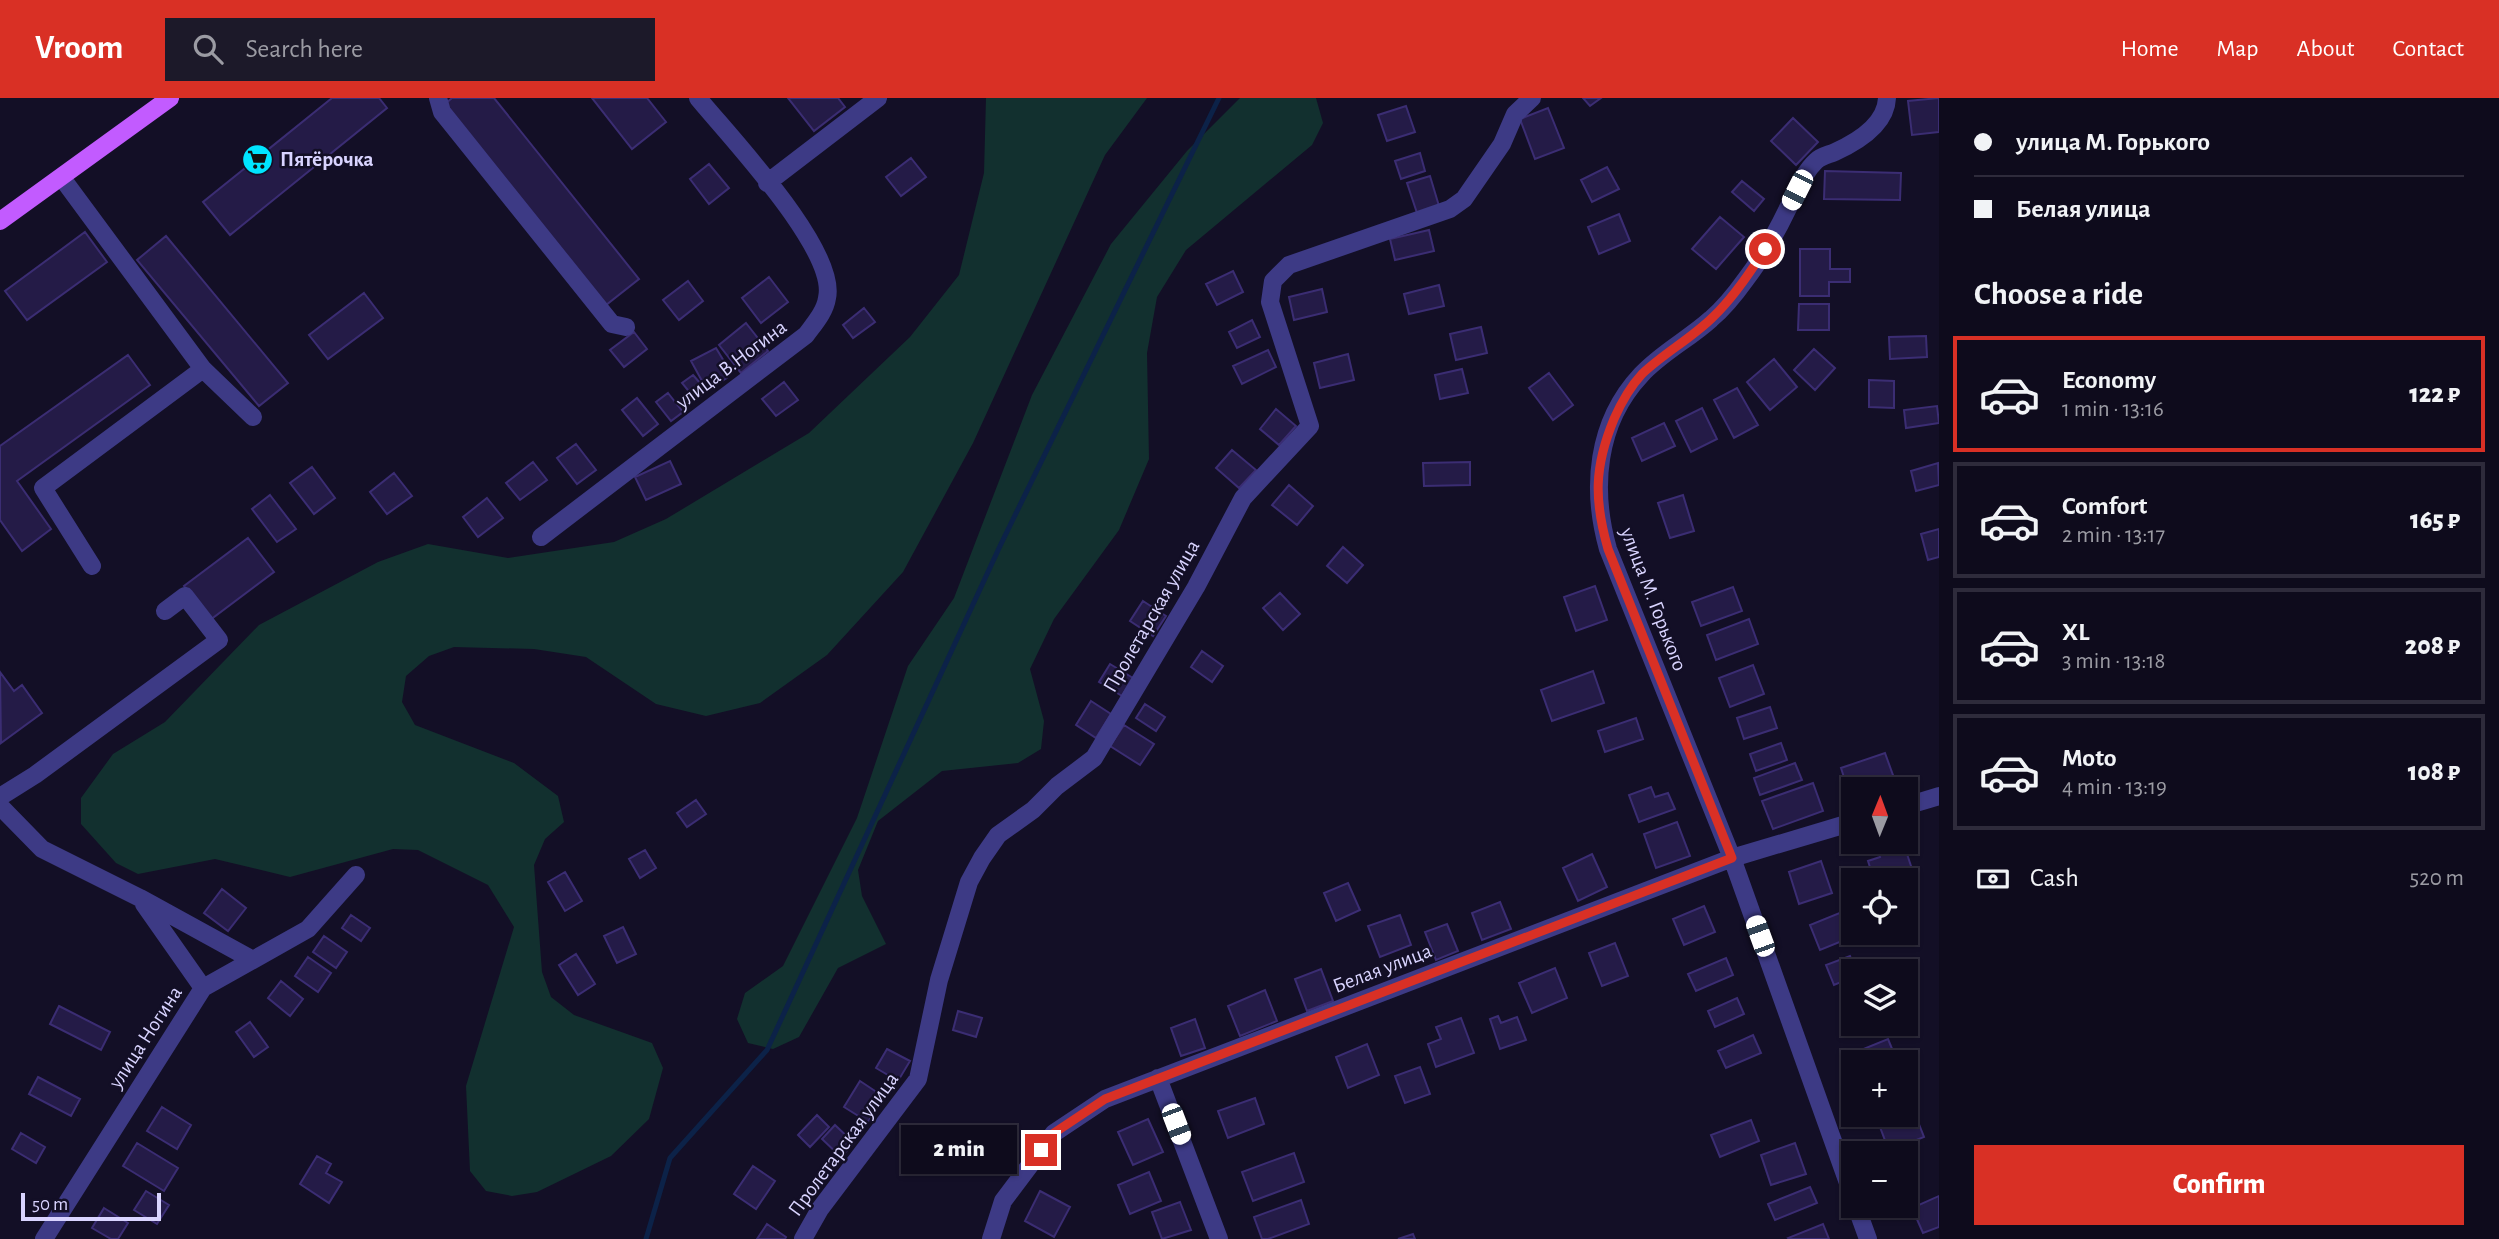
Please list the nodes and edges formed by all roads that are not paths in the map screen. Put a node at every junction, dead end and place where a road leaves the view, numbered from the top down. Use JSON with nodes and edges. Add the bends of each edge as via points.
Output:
{"nodes":[{"id":1,"x":170,"y":98,"type":"edge"},
{"id":2,"x":438,"y":98,"type":"edge"},
{"id":3,"x":698,"y":98,"type":"edge"},
{"id":4,"x":1532,"y":98,"type":"edge"},
{"id":5,"x":1887,"y":98,"type":"edge"},
{"id":6,"x":869,"y":101,"type":"edge"},
{"id":7,"x":62,"y":178,"type":"junction"},
{"id":8,"x":767,"y":183,"type":"junction"},
{"id":9,"x":0,"y":221,"type":"edge"},
{"id":10,"x":626,"y":327,"type":"dead end"},
{"id":11,"x":204,"y":369,"type":"junction"},
{"id":12,"x":253,"y":417,"type":"dead end"},
{"id":13,"x":541,"y":537,"type":"dead end"},
{"id":14,"x":92,"y":566,"type":"dead end"},
{"id":15,"x":165,"y":611,"type":"dead end"},
{"id":16,"x":1939,"y":796,"type":"edge"},
{"id":17,"x":0,"y":797,"type":"edge"},
{"id":18,"x":1918,"y":802,"type":"edge"},
{"id":19,"x":0,"y":806,"type":"edge"},
{"id":20,"x":1841,"y":826,"type":"edge"},
{"id":21,"x":1732,"y":858,"type":"junction"},
{"id":22,"x":356,"y":875,"type":"dead end"},
{"id":23,"x":140,"y":898,"type":"junction"},
{"id":24,"x":251,"y":959,"type":"junction"},
{"id":25,"x":203,"y":988,"type":"junction"},
{"id":26,"x":1158,"y":1078,"type":"junction"},
{"id":27,"x":1841,"y":1163,"type":"edge"},
{"id":28,"x":1860,"y":1218,"type":"edge"},
{"id":29,"x":44,"y":1239,"type":"edge"},
{"id":30,"x":803,"y":1239,"type":"edge"},
{"id":31,"x":991,"y":1239,"type":"edge"},
{"id":32,"x":1219,"y":1239,"type":"edge"},
{"id":33,"x":1868,"y":1239,"type":"edge"}],
"edges":[{"from":1,"to":7,"type":"main road"},
{"from":2,"to":10,"type":"street","via":[[442,112],[612,324]]},
{"from":3,"to":8,"type":"street","name":"улица В.Ногина"},
{"from":4,"to":30,"type":"street","name":"Пролетарская улица","via":[[1515,114],[1502,144],[1464,199],[1450,209],[1289,265],[1273,281],[1270,302],[1310,426],[1243,498],[1094,758],[998,835],[982,858],[969,882],[939,980],[918,1079],[820,1209]]},
{"from":5,"to":21,"type":"street","name":"улица М. Горького","via":[[1881,120],[1852,144],[1819,158],[1807,170],[1747,278],[1713,318],[1641,375],[1622,401],[1599,464],[1600,520],[1608,549]]},
{"from":6,"to":8,"type":"street"},
{"from":7,"to":9,"type":"main road"},
{"from":7,"to":11,"type":"street"},
{"from":8,"to":13,"type":"street","name":"улица В.Ногина","via":[[792,213],[825,268],[828,297],[819,317],[806,335]]},
{"from":11,"to":12,"type":"street"},
{"from":11,"to":14,"type":"street","via":[[43,488]]},
{"from":15,"to":17,"type":"street","via":[[185,596],[219,640]]},
{"from":16,"to":18,"type":"street"},
{"from":19,"to":23,"type":"street","via":[[43,849]]},
{"from":20,"to":21,"type":"street","name":"Белая улица"},
{"from":21,"to":26,"type":"street","name":"Белая улица"},
{"from":21,"to":27,"type":"street","name":"улица М. Горького"},
{"from":22,"to":24,"type":"street","name":"улица Ногина","via":[[309,929]]},
{"from":23,"to":24,"type":"street"},
{"from":23,"to":25,"type":"street"},
{"from":24,"to":25,"type":"street","name":"улица Ногина"},
{"from":25,"to":29,"type":"street","name":"улица Ногина"},
{"from":26,"to":31,"type":"street","name":"Белая улица","via":[[1105,1099],[1054,1133],[1003,1201]]},
{"from":26,"to":32,"type":"street"},
{"from":28,"to":33,"type":"street"}]}
